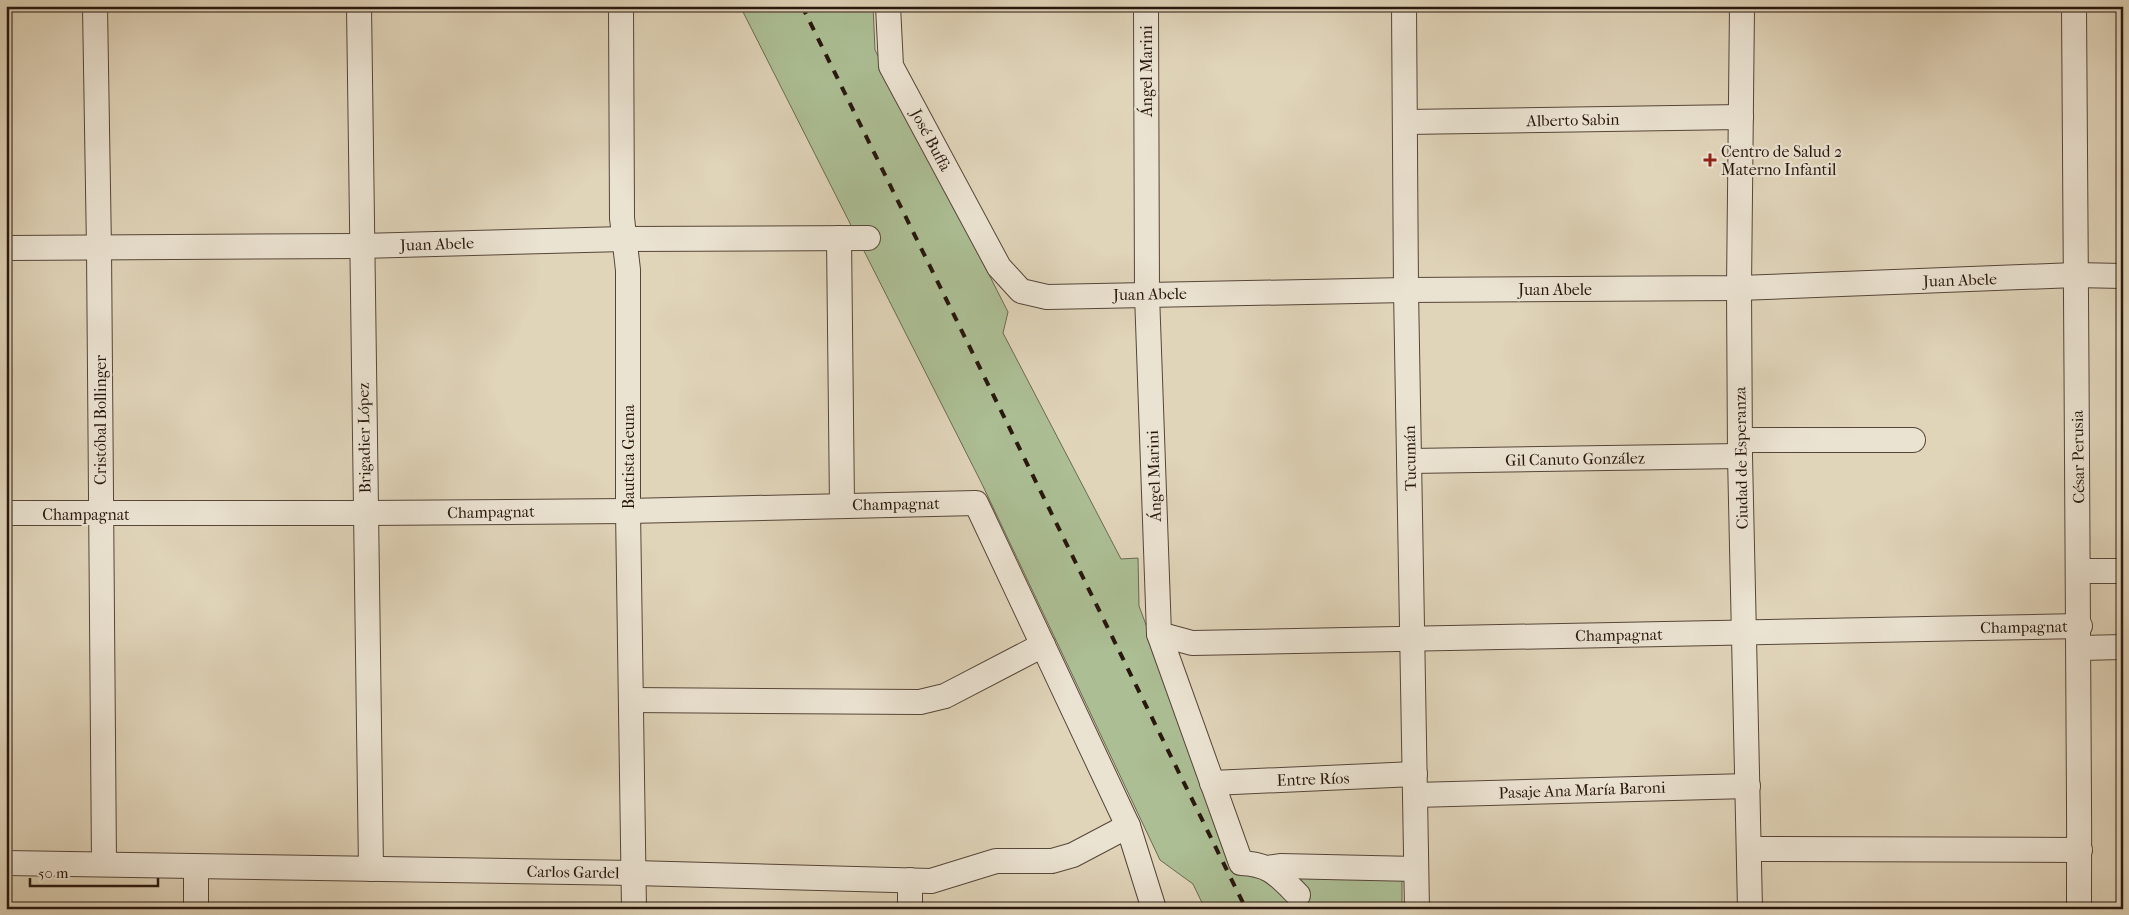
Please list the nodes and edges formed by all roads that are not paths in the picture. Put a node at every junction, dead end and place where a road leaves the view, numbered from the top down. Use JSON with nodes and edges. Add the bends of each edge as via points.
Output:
{"nodes":[{"id":1,"x":94,"y":6,"type":"edge"},
{"id":2,"x":359,"y":6,"type":"edge"},
{"id":3,"x":621,"y":6,"type":"edge"},
{"id":4,"x":888,"y":6,"type":"edge"},
{"id":5,"x":1146,"y":6,"type":"edge"},
{"id":6,"x":1404,"y":6,"type":"edge"},
{"id":7,"x":1742,"y":6,"type":"edge"},
{"id":8,"x":2074,"y":6,"type":"edge"},
{"id":9,"x":1741,"y":117,"type":"junction"},
{"id":10,"x":1405,"y":122,"type":"junction"},
{"id":11,"x":839,"y":238,"type":"junction"},
{"id":12,"x":868,"y":238,"type":"dead end"},
{"id":13,"x":624,"y":239,"type":"junction"},
{"id":14,"x":361,"y":246,"type":"junction"},
{"id":15,"x":6,"y":248,"type":"edge"},
{"id":16,"x":99,"y":248,"type":"junction"},
{"id":17,"x":999,"y":267,"type":"joint"},
{"id":18,"x":2075,"y":276,"type":"junction"},
{"id":19,"x":2123,"y":276,"type":"edge"},
{"id":20,"x":1739,"y":288,"type":"junction"},
{"id":21,"x":1406,"y":290,"type":"junction"},
{"id":22,"x":1147,"y":294,"type":"junction"},
{"id":23,"x":1913,"y":440,"type":"dead end"},
{"id":24,"x":1740,"y":448,"type":"junction"},
{"id":25,"x":1410,"y":462,"type":"junction"},
{"id":26,"x":842,"y":505,"type":"junction"},
{"id":27,"x":628,"y":511,"type":"junction"},
{"id":28,"x":6,"y":513,"type":"edge"},
{"id":29,"x":365,"y":513,"type":"junction"},
{"id":30,"x":100,"y":514,"type":"junction"},
{"id":31,"x":2080,"y":571,"type":"junction"},
{"id":32,"x":2123,"y":571,"type":"edge"},
{"id":33,"x":1745,"y":632,"type":"junction"},
{"id":34,"x":1159,"y":634,"type":"junction"},
{"id":35,"x":2080,"y":637,"type":"junction"},
{"id":36,"x":1413,"y":638,"type":"junction"},
{"id":37,"x":1043,"y":644,"type":"junction"},
{"id":38,"x":2123,"y":647,"type":"edge"},
{"id":39,"x":631,"y":700,"type":"junction"},
{"id":40,"x":1212,"y":783,"type":"junction"},
{"id":41,"x":1415,"y":784,"type":"junction"},
{"id":42,"x":1748,"y":786,"type":"junction"},
{"id":43,"x":1128,"y":826,"type":"junction"},
{"id":44,"x":1749,"y":849,"type":"junction"},
{"id":45,"x":2080,"y":850,"type":"junction"},
{"id":46,"x":6,"y":863,"type":"edge"},
{"id":47,"x":104,"y":864,"type":"junction"},
{"id":48,"x":196,"y":867,"type":"junction"},
{"id":49,"x":1267,"y":868,"type":"junction"},
{"id":50,"x":1416,"y":868,"type":"junction"},
{"id":51,"x":371,"y":870,"type":"junction"},
{"id":52,"x":634,"y":873,"type":"junction"},
{"id":53,"x":910,"y":880,"type":"junction"},
{"id":54,"x":1298,"y":895,"type":"dead end"},
{"id":55,"x":196,"y":909,"type":"edge"},
{"id":56,"x":634,"y":909,"type":"edge"},
{"id":57,"x":910,"y":909,"type":"edge"},
{"id":58,"x":1154,"y":909,"type":"edge"},
{"id":59,"x":1417,"y":909,"type":"edge"},
{"id":60,"x":1750,"y":909,"type":"edge"},
{"id":61,"x":2079,"y":909,"type":"edge"}],
"edges":[{"from":1,"to":16,"type":"street","name":"Cristóbal Bollinger"},
{"from":2,"to":14,"type":"street","name":"Brigadier López"},
{"from":3,"to":13,"type":"street","name":"Bautista Geuna"},
{"from":4,"to":17,"type":"street","name":"José Buffa","via":[[891,66]]},
{"from":5,"to":22,"type":"street","name":"Ángel Marini"},
{"from":6,"to":10,"type":"street","name":"Tucumán"},
{"from":7,"to":9,"type":"street","name":"Ciudad de Esperanza"},
{"from":8,"to":18,"type":"street","name":"César Perusia"},
{"from":9,"to":10,"type":"street","name":"Alberto Sabin"},
{"from":9,"to":20,"type":"street","name":"Ciudad de Esperanza"},
{"from":10,"to":21,"type":"street","name":"Tucumán"},
{"from":11,"to":12,"type":"street","name":"Juan Abele"},
{"from":11,"to":13,"type":"street","name":"Juan Abele"},
{"from":11,"to":26,"type":"street"},
{"from":13,"to":14,"type":"street","name":"Juan Abele"},
{"from":13,"to":27,"type":"street","name":"Bautista Geuna","via":[[628,270]]},
{"from":14,"to":16,"type":"street","name":"Juan Abele"},
{"from":14,"to":29,"type":"street","name":"Brigadier López"},
{"from":15,"to":16,"type":"street","name":"Juan Abele"},
{"from":16,"to":30,"type":"street","name":"Cristóbal Bollinger"},
{"from":17,"to":22,"type":"street","name":"Juan Abele","via":[[1021,291],[1047,297]]},
{"from":18,"to":19,"type":"street","name":"Juan Abele"},
{"from":18,"to":20,"type":"street","name":"Juan Abele"},
{"from":18,"to":31,"type":"street","name":"César Perusia"},
{"from":20,"to":21,"type":"street","name":"Juan Abele"},
{"from":20,"to":24,"type":"street","name":"Ciudad de Esperanza"},
{"from":21,"to":22,"type":"street","name":"Juan Abele"},
{"from":21,"to":25,"type":"street","name":"Tucumán"},
{"from":22,"to":34,"type":"street","name":"Ángel Marini"},
{"from":23,"to":24,"type":"street","name":"Gil Canuto González"},
{"from":24,"to":25,"type":"street","name":"Gil Canuto González"},
{"from":24,"to":33,"type":"street","name":"Ciudad de Esperanza"},
{"from":25,"to":36,"type":"street","name":"Tucumán"},
{"from":26,"to":27,"type":"street","name":"Champagnat"},
{"from":26,"to":37,"type":"street","name":"Champagnat","via":[[976,503]]},
{"from":27,"to":29,"type":"street","name":"Champagnat"},
{"from":27,"to":39,"type":"street","name":"Bautista Geuna"},
{"from":28,"to":30,"type":"street","name":"Champagnat"},
{"from":29,"to":30,"type":"street","name":"Champagnat"},
{"from":29,"to":51,"type":"street","name":"Brigadier López"},
{"from":30,"to":47,"type":"street","name":"Cristóbal Bollinger"},
{"from":31,"to":32,"type":"street"},
{"from":31,"to":35,"type":"street","name":"César Perusia"},
{"from":33,"to":35,"type":"street","name":"Champagnat"},
{"from":33,"to":36,"type":"street","name":"Champagnat"},
{"from":33,"to":42,"type":"street","name":"Ciudad de Esperanza"},
{"from":34,"to":36,"type":"street","name":"Champagnat","via":[[1192,643]]},
{"from":34,"to":40,"type":"street","name":"Ángel Marini"},
{"from":35,"to":38,"type":"street","name":"Champagnat"},
{"from":35,"to":45,"type":"street","name":"César Perusia"},
{"from":36,"to":41,"type":"street","name":"Tucumán"},
{"from":37,"to":39,"type":"street","via":[[945,696],[920,702]]},
{"from":37,"to":43,"type":"street"},
{"from":39,"to":52,"type":"street","name":"Bautista Geuna"},
{"from":40,"to":41,"type":"street","name":"Entre Ríos"},
{"from":40,"to":49,"type":"street","name":"Ángel Marini","via":[[1241,862]]},
{"from":41,"to":42,"type":"street","name":"Pasaje Ana María Baroni"},
{"from":41,"to":50,"type":"street","name":"Tucumán"},
{"from":42,"to":44,"type":"street","name":"Ciudad de Esperanza"},
{"from":43,"to":53,"type":"street","name":"Carlos Gardel","via":[[1073,855],[1052,861],[996,861],[932,881]]},
{"from":43,"to":58,"type":"street"},
{"from":44,"to":45,"type":"street"},
{"from":44,"to":60,"type":"street","name":"Ciudad de Esperanza"},
{"from":45,"to":61,"type":"street","name":"César Perusia"},
{"from":46,"to":47,"type":"street","name":"Carlos Gardel"},
{"from":47,"to":48,"type":"street","name":"Carlos Gardel"},
{"from":48,"to":51,"type":"street","name":"Carlos Gardel"},
{"from":48,"to":55,"type":"street"},
{"from":49,"to":50,"type":"street"},
{"from":49,"to":54,"type":"street","name":"Ángel Marini","via":[[1278,874]]},
{"from":50,"to":59,"type":"street","name":"Tucumán"},
{"from":51,"to":52,"type":"street","name":"Carlos Gardel"},
{"from":52,"to":53,"type":"street","name":"Carlos Gardel"},
{"from":52,"to":56,"type":"street","name":"Bautista Geuna"},
{"from":53,"to":57,"type":"street"}]}
